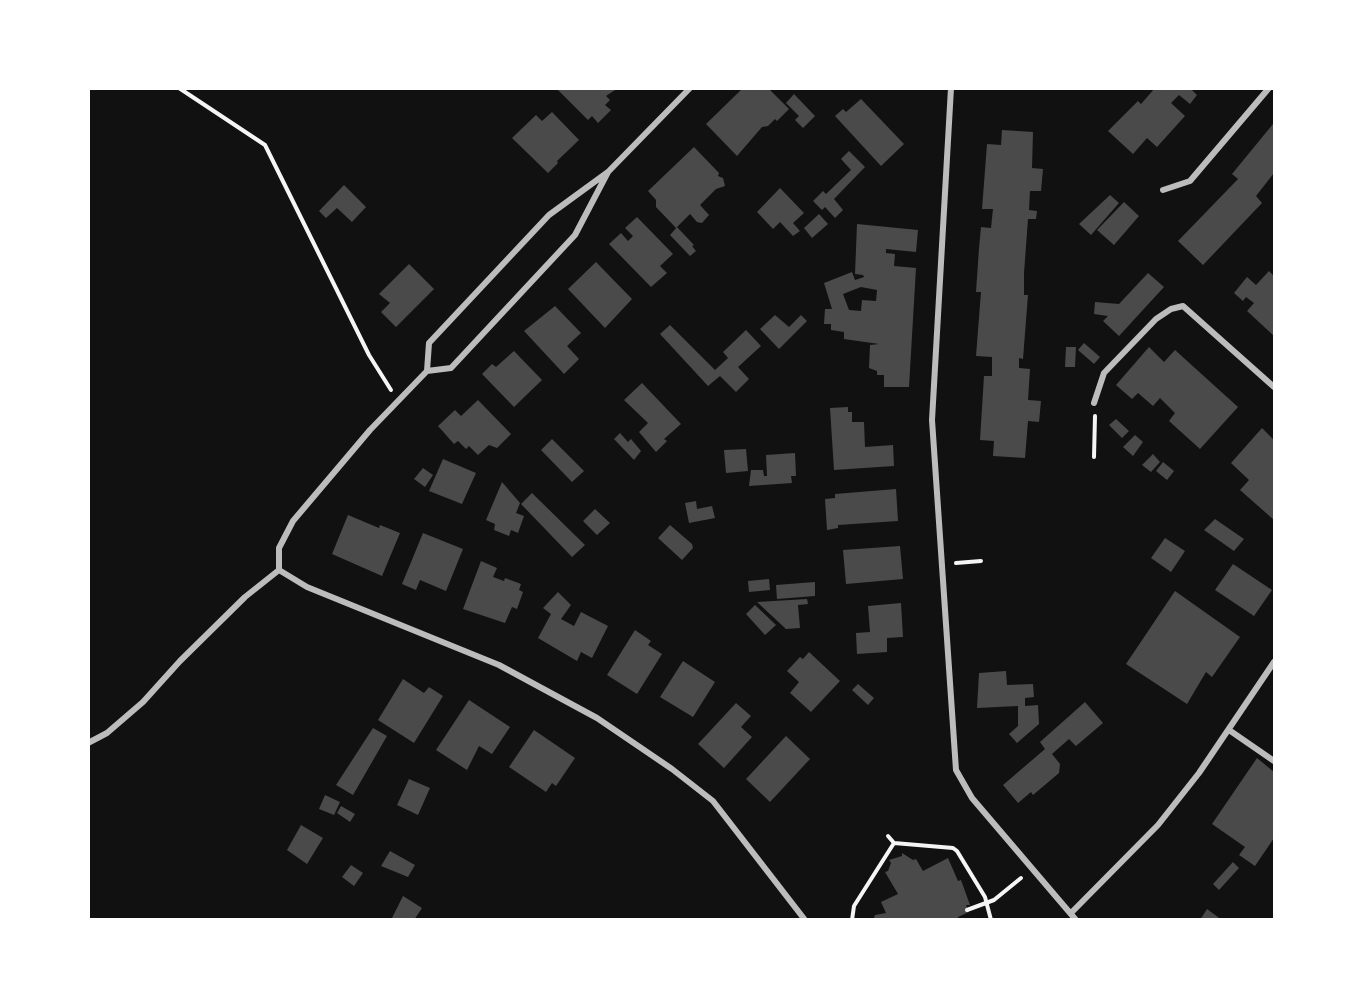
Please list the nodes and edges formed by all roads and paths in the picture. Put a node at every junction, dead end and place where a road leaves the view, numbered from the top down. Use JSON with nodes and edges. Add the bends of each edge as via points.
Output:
{"nodes":[{"id":1,"x":179,"y":88,"type":"edge"},
{"id":2,"x":690,"y":88,"type":"edge"},
{"id":3,"x":951,"y":88,"type":"edge"},
{"id":4,"x":1269,"y":88,"type":"edge"},
{"id":5,"x":608,"y":172,"type":"junction"},
{"id":6,"x":1163,"y":190,"type":"dead end"},
{"id":7,"x":427,"y":371,"type":"junction"},
{"id":8,"x":1275,"y":387,"type":"edge"},
{"id":9,"x":398,"y":401,"type":"junction"},
{"id":10,"x":1094,"y":403,"type":"joint"},
{"id":11,"x":1094,"y":457,"type":"dead end"},
{"id":12,"x":981,"y":561,"type":"dead end"},
{"id":13,"x":944,"y":565,"type":"junction"},
{"id":14,"x":279,"y":570,"type":"junction"},
{"id":15,"x":1275,"y":662,"type":"edge"},
{"id":16,"x":1228,"y":729,"type":"junction"},
{"id":17,"x":88,"y":743,"type":"edge"},
{"id":18,"x":1275,"y":761,"type":"edge"},
{"id":19,"x":888,"y":836,"type":"dead end"},
{"id":20,"x":894,"y":843,"type":"junction"},
{"id":21,"x":1033,"y":867,"type":"junction"},
{"id":22,"x":987,"y":903,"type":"junction"},
{"id":23,"x":968,"y":910,"type":"dead end"},
{"id":24,"x":1072,"y":912,"type":"junction"},
{"id":25,"x":805,"y":920,"type":"edge"},
{"id":26,"x":852,"y":920,"type":"edge"},
{"id":27,"x":991,"y":920,"type":"edge"},
{"id":28,"x":1076,"y":920,"type":"edge"}],
"edges":[{"from":1,"to":9,"type":"path","via":[[265,145],[369,355]]},
{"from":2,"to":5,"type":"street"},
{"from":3,"to":13,"type":"street","via":[[932,420]]},
{"from":4,"to":6,"type":"street","via":[[1190,181]]},
{"from":5,"to":7,"type":"street","via":[[549,215],[429,343]]},
{"from":5,"to":7,"type":"street","via":[[575,235],[451,368]]},
{"from":7,"to":9,"type":"street"},
{"from":8,"to":10,"type":"street","via":[[1183,306],[1156,319],[1104,373]]},
{"from":9,"to":14,"type":"street","via":[[294,521],[279,548]]},
{"from":10,"to":11,"type":"path"},
{"from":12,"to":13,"type":"path"},
{"from":13,"to":21,"type":"street","via":[[956,770],[972,798]]},
{"from":14,"to":17,"type":"street","via":[[245,597],[143,702],[107,733]]},
{"from":14,"to":25,"type":"street","via":[[307,587],[499,665],[597,718],[713,801]]},
{"from":15,"to":16,"type":"street"},
{"from":16,"to":18,"type":"street"},
{"from":16,"to":24,"type":"street","via":[[1158,825]]},
{"from":19,"to":20,"type":"path"},
{"from":20,"to":22,"type":"path","via":[[953,848]]},
{"from":20,"to":26,"type":"path","via":[[854,906]]},
{"from":21,"to":22,"type":"path"},
{"from":21,"to":24,"type":"street"},
{"from":22,"to":23,"type":"path"},
{"from":22,"to":27,"type":"path"},
{"from":24,"to":28,"type":"street"}]}
